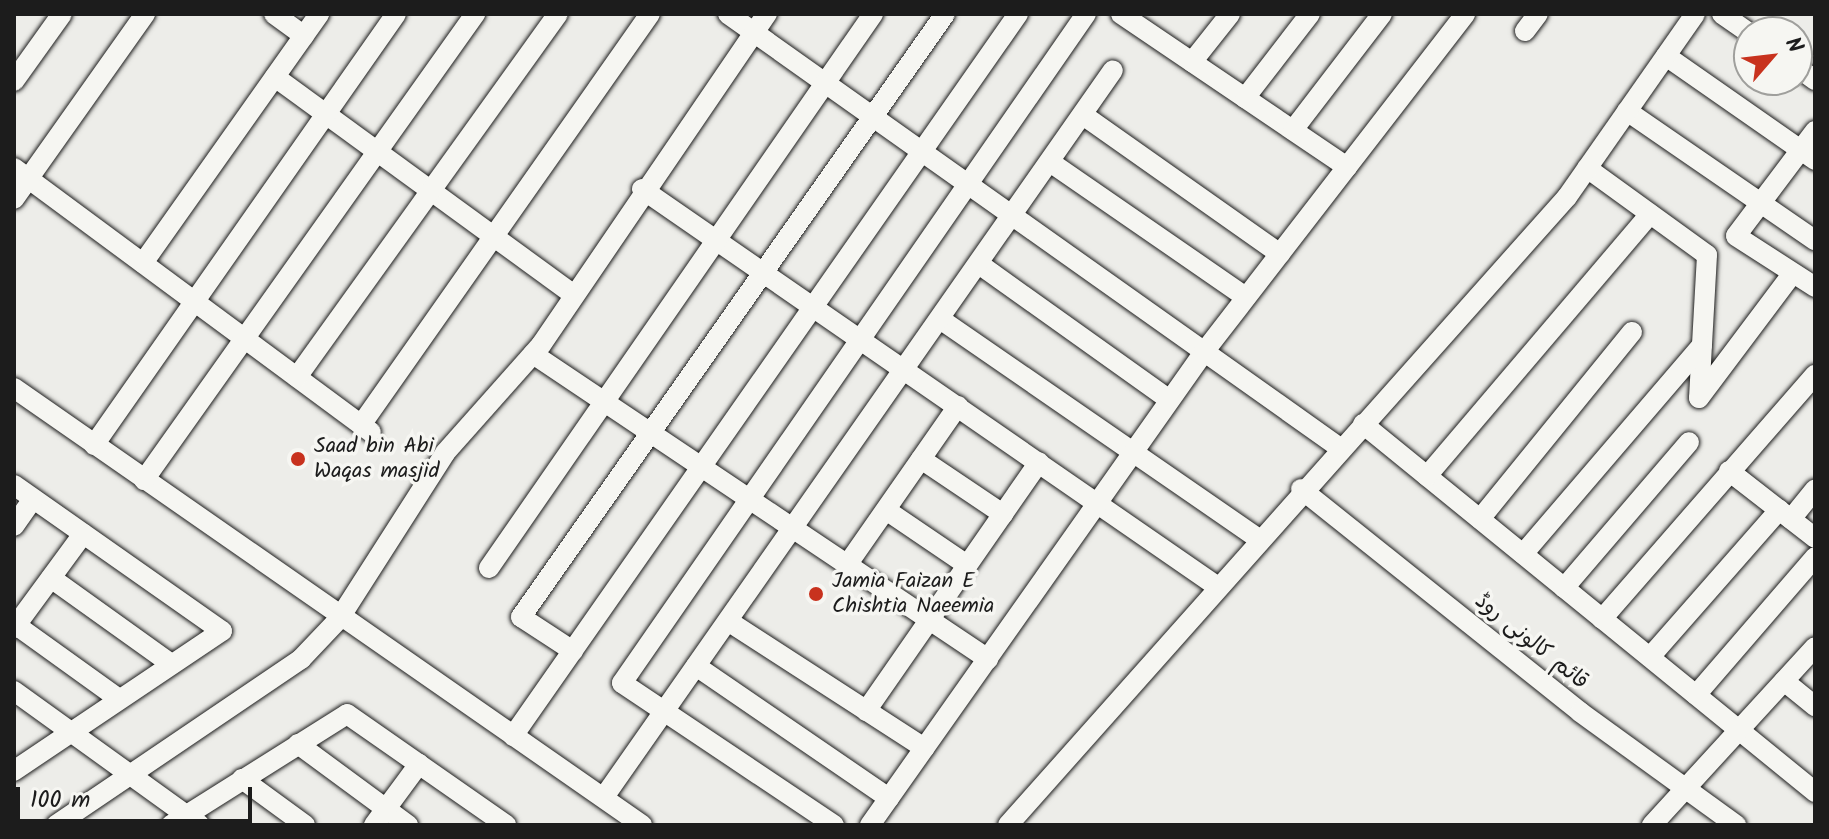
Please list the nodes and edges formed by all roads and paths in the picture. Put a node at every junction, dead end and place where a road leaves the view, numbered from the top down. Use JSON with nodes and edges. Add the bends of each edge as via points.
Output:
{"nodes":[{"id":1,"x":62,"y":14,"type":"edge"},
{"id":2,"x":145,"y":14,"type":"edge"},
{"id":3,"x":274,"y":14,"type":"edge"},
{"id":4,"x":319,"y":14,"type":"edge"},
{"id":5,"x":396,"y":14,"type":"edge"},
{"id":6,"x":475,"y":14,"type":"edge"},
{"id":7,"x":558,"y":14,"type":"edge"},
{"id":8,"x":650,"y":14,"type":"edge"},
{"id":9,"x":728,"y":14,"type":"edge"},
{"id":10,"x":767,"y":14,"type":"edge"},
{"id":11,"x":873,"y":14,"type":"edge"},
{"id":12,"x":945,"y":14,"type":"edge"},
{"id":13,"x":1018,"y":14,"type":"edge"},
{"id":14,"x":1086,"y":14,"type":"edge"},
{"id":15,"x":1121,"y":14,"type":"edge"},
{"id":16,"x":1230,"y":14,"type":"edge"},
{"id":17,"x":1310,"y":14,"type":"edge"},
{"id":18,"x":1382,"y":14,"type":"edge"},
{"id":19,"x":1465,"y":14,"type":"edge"},
{"id":20,"x":1538,"y":14,"type":"edge"},
{"id":21,"x":1695,"y":14,"type":"edge"},
{"id":22,"x":1525,"y":31,"type":"dead end"},
{"id":23,"x":755,"y":33,"type":"junction"},
{"id":24,"x":304,"y":36,"type":"junction"},
{"id":25,"x":1666,"y":56,"type":"junction"},
{"id":26,"x":1192,"y":62,"type":"junction"},
{"id":27,"x":1113,"y":70,"type":"dead end"},
{"id":28,"x":275,"y":77,"type":"junction"},
{"id":29,"x":14,"y":81,"type":"edge"},
{"id":30,"x":826,"y":84,"type":"junction"},
{"id":31,"x":1245,"y":98,"type":"junction"},
{"id":32,"x":1627,"y":111,"type":"junction"},
{"id":33,"x":326,"y":114,"type":"junction"},
{"id":34,"x":1083,"y":115,"type":"junction"},
{"id":35,"x":872,"y":117,"type":"junction"},
{"id":36,"x":1293,"y":130,"type":"junction"},
{"id":37,"x":1815,"y":131,"type":"edge"},
{"id":38,"x":377,"y":151,"type":"junction"},
{"id":39,"x":923,"y":153,"type":"junction"},
{"id":40,"x":1808,"y":155,"type":"edge"},
{"id":41,"x":1050,"y":162,"type":"junction"},
{"id":42,"x":1347,"y":167,"type":"junction"},
{"id":43,"x":1587,"y":168,"type":"junction"},
{"id":44,"x":21,"y":173,"type":"edge"},
{"id":45,"x":964,"y":182,"type":"junction"},
{"id":46,"x":642,"y":189,"type":"junction"},
{"id":47,"x":431,"y":191,"type":"junction"},
{"id":48,"x":14,"y":199,"type":"edge"},
{"id":49,"x":1761,"y":203,"type":"junction"},
{"id":50,"x":1650,"y":214,"type":"junction"},
{"id":51,"x":1013,"y":216,"type":"junction"},
{"id":52,"x":494,"y":236,"type":"junction"},
{"id":53,"x":716,"y":240,"type":"junction"},
{"id":54,"x":1815,"y":240,"type":"edge"},
{"id":55,"x":1280,"y":254,"type":"junction"},
{"id":56,"x":143,"y":263,"type":"junction"},
{"id":57,"x":979,"y":264,"type":"junction"},
{"id":58,"x":763,"y":272,"type":"junction"},
{"id":59,"x":1793,"y":273,"type":"junction"},
{"id":60,"x":1815,"y":287,"type":"edge"},
{"id":61,"x":574,"y":295,"type":"junction"},
{"id":62,"x":1246,"y":297,"type":"junction"},
{"id":63,"x":195,"y":302,"type":"junction"},
{"id":64,"x":814,"y":307,"type":"junction"},
{"id":65,"x":940,"y":319,"type":"junction"},
{"id":66,"x":1632,"y":332,"type":"dead end"},
{"id":67,"x":858,"y":337,"type":"junction"},
{"id":68,"x":244,"y":339,"type":"junction"},
{"id":69,"x":1702,"y":345,"type":"junction"},
{"id":70,"x":1204,"y":352,"type":"junction"},
{"id":71,"x":533,"y":354,"type":"junction"},
{"id":72,"x":905,"y":370,"type":"junction"},
{"id":73,"x":1815,"y":375,"type":"edge"},
{"id":74,"x":297,"y":377,"type":"junction"},
{"id":75,"x":14,"y":388,"type":"edge"},
{"id":76,"x":1170,"y":400,"type":"junction"},
{"id":77,"x":603,"y":402,"type":"junction"},
{"id":78,"x":958,"y":406,"type":"junction"},
{"id":79,"x":1363,"y":424,"type":"junction"},
{"id":80,"x":650,"y":433,"type":"junction"},
{"id":81,"x":1689,"y":442,"type":"dead end"},
{"id":82,"x":94,"y":445,"type":"junction"},
{"id":83,"x":1340,"y":448,"type":"junction"},
{"id":84,"x":1133,"y":453,"type":"junction"},
{"id":85,"x":921,"y":459,"type":"junction"},
{"id":86,"x":1039,"y":462,"type":"junction"},
{"id":87,"x":701,"y":467,"type":"junction"},
{"id":88,"x":1729,"y":471,"type":"junction"},
{"id":89,"x":1427,"y":476,"type":"junction"},
{"id":90,"x":144,"y":480,"type":"junction"},
{"id":91,"x":14,"y":485,"type":"edge"},
{"id":92,"x":1301,"y":489,"type":"junction"},
{"id":93,"x":1815,"y":489,"type":"edge"},
{"id":94,"x":748,"y":498,"type":"junction"},
{"id":95,"x":33,"y":499,"type":"junction"},
{"id":96,"x":1098,"y":502,"type":"junction"},
{"id":97,"x":886,"y":510,"type":"junction"},
{"id":98,"x":1003,"y":514,"type":"junction"},
{"id":99,"x":1785,"y":514,"type":"junction"},
{"id":100,"x":1480,"y":519,"type":"junction"},
{"id":101,"x":14,"y":526,"type":"edge"},
{"id":102,"x":793,"y":528,"type":"junction"},
{"id":103,"x":83,"y":534,"type":"junction"},
{"id":104,"x":1258,"y":538,"type":"junction"},
{"id":105,"x":1815,"y":538,"type":"edge"},
{"id":106,"x":1523,"y":554,"type":"junction"},
{"id":107,"x":1815,"y":557,"type":"edge"},
{"id":108,"x":847,"y":565,"type":"junction"},
{"id":109,"x":967,"y":565,"type":"junction"},
{"id":110,"x":489,"y":568,"type":"dead end"},
{"id":111,"x":51,"y":578,"type":"junction"},
{"id":112,"x":1215,"y":585,"type":"junction"},
{"id":113,"x":1564,"y":588,"type":"junction"},
{"id":114,"x":339,"y":619,"type":"junction"},
{"id":115,"x":1602,"y":619,"type":"junction"},
{"id":116,"x":929,"y":620,"type":"junction"},
{"id":117,"x":728,"y":621,"type":"junction"},
{"id":118,"x":15,"y":627,"type":"edge"},
{"id":119,"x":1815,"y":647,"type":"edge"},
{"id":120,"x":573,"y":651,"type":"junction"},
{"id":121,"x":1650,"y":657,"type":"junction"},
{"id":122,"x":988,"y":659,"type":"junction"},
{"id":123,"x":171,"y":664,"type":"junction"},
{"id":124,"x":696,"y":666,"type":"junction"},
{"id":125,"x":1784,"y":681,"type":"junction"},
{"id":126,"x":14,"y":691,"type":"edge"},
{"id":127,"x":1696,"y":695,"type":"junction"},
{"id":128,"x":119,"y":699,"type":"junction"},
{"id":129,"x":1815,"y":706,"type":"edge"},
{"id":130,"x":665,"y":710,"type":"junction"},
{"id":131,"x":866,"y":711,"type":"junction"},
{"id":132,"x":1739,"y":730,"type":"junction"},
{"id":133,"x":69,"y":731,"type":"junction"},
{"id":134,"x":513,"y":736,"type":"junction"},
{"id":135,"x":298,"y":744,"type":"junction"},
{"id":136,"x":924,"y":748,"type":"junction"},
{"id":137,"x":419,"y":764,"type":"junction"},
{"id":138,"x":14,"y":771,"type":"edge"},
{"id":139,"x":127,"y":773,"type":"junction"},
{"id":140,"x":242,"y":779,"type":"junction"},
{"id":141,"x":1687,"y":787,"type":"junction"},
{"id":142,"x":1815,"y":792,"type":"edge"},
{"id":143,"x":604,"y":797,"type":"junction"},
{"id":144,"x":889,"y":798,"type":"junction"},
{"id":145,"x":380,"y":817,"type":"edge"},
{"id":146,"x":185,"y":821,"type":"edge"},
{"id":147,"x":56,"y":825,"type":"edge"},
{"id":148,"x":305,"y":825,"type":"edge"},
{"id":149,"x":408,"y":825,"type":"edge"},
{"id":150,"x":506,"y":825,"type":"edge"},
{"id":151,"x":642,"y":825,"type":"edge"},
{"id":152,"x":834,"y":825,"type":"edge"},
{"id":153,"x":870,"y":825,"type":"edge"},
{"id":154,"x":1008,"y":825,"type":"edge"},
{"id":155,"x":1652,"y":825,"type":"edge"},
{"id":156,"x":1736,"y":825,"type":"edge"}],
"edges":[{"from":1,"to":29,"type":"street"},
{"from":2,"to":44,"type":"street"},
{"from":3,"to":24,"type":"street"},
{"from":4,"to":24,"type":"street"},
{"from":5,"to":33,"type":"street"},
{"from":6,"to":38,"type":"street"},
{"from":7,"to":47,"type":"street"},
{"from":8,"to":52,"type":"street"},
{"from":9,"to":23,"type":"street"},
{"from":10,"to":23,"type":"street"},
{"from":11,"to":30,"type":"street"},
{"from":12,"to":35,"type":"street"},
{"from":13,"to":39,"type":"street"},
{"from":14,"to":45,"type":"street"},
{"from":15,"to":26,"type":"street"},
{"from":16,"to":26,"type":"street"},
{"from":17,"to":31,"type":"street"},
{"from":18,"to":36,"type":"street"},
{"from":19,"to":42,"type":"street"},
{"from":20,"to":22,"type":"street"},
{"from":21,"to":25,"type":"street"},
{"from":23,"to":30,"type":"street"},
{"from":23,"to":46,"type":"street"},
{"from":24,"to":28,"type":"street"},
{"from":25,"to":32,"type":"street"},
{"from":25,"to":40,"type":"street"},
{"from":26,"to":31,"type":"street"},
{"from":27,"to":34,"type":"street"},
{"from":28,"to":33,"type":"street"},
{"from":28,"to":56,"type":"street"},
{"from":30,"to":35,"type":"street"},
{"from":30,"to":53,"type":"street"},
{"from":31,"to":36,"type":"street"},
{"from":32,"to":43,"type":"street"},
{"from":32,"to":49,"type":"street"},
{"from":33,"to":38,"type":"street"},
{"from":33,"to":63,"type":"street"},
{"from":34,"to":41,"type":"street"},
{"from":34,"to":55,"type":"street"},
{"from":35,"to":39,"type":"street"},
{"from":35,"to":58,"type":"street"},
{"from":36,"to":42,"type":"street"},
{"from":37,"to":40,"type":"street"},
{"from":38,"to":47,"type":"street"},
{"from":38,"to":68,"type":"street"},
{"from":39,"to":45,"type":"street"},
{"from":39,"to":64,"type":"street"},
{"from":40,"to":49,"type":"street"},
{"from":41,"to":51,"type":"street"},
{"from":41,"to":62,"type":"street"},
{"from":42,"to":55,"type":"street"},
{"from":43,"to":50,"type":"street"},
{"from":43,"to":79,"type":"street"},
{"from":44,"to":48,"type":"street"},
{"from":44,"to":56,"type":"street"},
{"from":45,"to":51,"type":"street"},
{"from":45,"to":67,"type":"street"},
{"from":46,"to":53,"type":"street"},
{"from":46,"to":61,"type":"street"},
{"from":47,"to":52,"type":"street"},
{"from":47,"to":74,"type":"street"},
{"from":49,"to":54,"type":"street"},
{"from":49,"to":59,"type":"street","via":[[1736,236]]},
{"from":50,"to":69,"type":"street","via":[[1707,255]]},
{"from":50,"to":89,"type":"street"},
{"from":51,"to":57,"type":"street"},
{"from":51,"to":70,"type":"street"},
{"from":52,"to":61,"type":"street"},
{"from":52,"to":74,"type":"street","via":[[366,429]]},
{"from":53,"to":58,"type":"street"},
{"from":53,"to":77,"type":"street"},
{"from":55,"to":62,"type":"street"},
{"from":56,"to":63,"type":"street"},
{"from":57,"to":65,"type":"street"},
{"from":57,"to":76,"type":"street"},
{"from":58,"to":64,"type":"street"},
{"from":58,"to":80,"type":"street"},
{"from":59,"to":60,"type":"street"},
{"from":59,"to":69,"type":"street","via":[[1699,398]]},
{"from":61,"to":71,"type":"street"},
{"from":62,"to":70,"type":"street"},
{"from":63,"to":68,"type":"street"},
{"from":63,"to":82,"type":"street"},
{"from":64,"to":67,"type":"street"},
{"from":64,"to":87,"type":"street"},
{"from":65,"to":72,"type":"street"},
{"from":65,"to":84,"type":"street"},
{"from":66,"to":100,"type":"street"},
{"from":67,"to":72,"type":"street"},
{"from":67,"to":94,"type":"street"},
{"from":68,"to":74,"type":"street"},
{"from":68,"to":90,"type":"street"},
{"from":69,"to":106,"type":"street"},
{"from":70,"to":76,"type":"street"},
{"from":70,"to":83,"type":"street"},
{"from":71,"to":77,"type":"street"},
{"from":71,"to":114,"type":"street","via":[[445,453]]},
{"from":72,"to":78,"type":"street"},
{"from":72,"to":102,"type":"street"},
{"from":73,"to":88,"type":"street"},
{"from":75,"to":82,"type":"street"},
{"from":76,"to":84,"type":"street"},
{"from":77,"to":80,"type":"street"},
{"from":77,"to":110,"type":"street"},
{"from":78,"to":85,"type":"street"},
{"from":78,"to":86,"type":"street"},
{"from":79,"to":83,"type":"street"},
{"from":79,"to":89,"type":"street"},
{"from":80,"to":87,"type":"street"},
{"from":80,"to":120,"type":"street","via":[[521,617]]},
{"from":81,"to":113,"type":"street"},
{"from":82,"to":90,"type":"street"},
{"from":83,"to":92,"type":"street"},
{"from":84,"to":96,"type":"street"},
{"from":84,"to":104,"type":"street"},
{"from":85,"to":97,"type":"street"},
{"from":85,"to":98,"type":"street"},
{"from":86,"to":96,"type":"street"},
{"from":86,"to":98,"type":"street"},
{"from":87,"to":94,"type":"street"},
{"from":87,"to":120,"type":"street"},
{"from":88,"to":99,"type":"street"},
{"from":88,"to":115,"type":"street"},
{"from":89,"to":100,"type":"street"},
{"from":90,"to":114,"type":"street"},
{"from":91,"to":95,"type":"street"},
{"from":92,"to":104,"type":"street"},
{"from":92,"to":141,"type":"street","name":"قائم کالونی روڈ","via":[[1580,712]]},
{"from":93,"to":99,"type":"street"},
{"from":94,"to":102,"type":"street"},
{"from":94,"to":130,"type":"street","via":[[622,683]]},
{"from":95,"to":101,"type":"street"},
{"from":95,"to":103,"type":"street"},
{"from":96,"to":112,"type":"street"},
{"from":96,"to":122,"type":"street"},
{"from":97,"to":108,"type":"street"},
{"from":97,"to":109,"type":"street"},
{"from":98,"to":109,"type":"street"},
{"from":99,"to":105,"type":"street"},
{"from":99,"to":121,"type":"street"},
{"from":100,"to":106,"type":"street"},
{"from":102,"to":108,"type":"street"},
{"from":102,"to":117,"type":"street"},
{"from":103,"to":111,"type":"street"},
{"from":103,"to":123,"type":"street","via":[[222,631]]},
{"from":104,"to":112,"type":"street"},
{"from":106,"to":113,"type":"street"},
{"from":107,"to":127,"type":"street"},
{"from":108,"to":116,"type":"street"},
{"from":109,"to":116,"type":"street"},
{"from":111,"to":118,"type":"street"},
{"from":111,"to":123,"type":"street"},
{"from":112,"to":154,"type":"street"},
{"from":113,"to":115,"type":"street"},
{"from":114,"to":134,"type":"street"},
{"from":114,"to":139,"type":"street","via":[[301,659]]},
{"from":115,"to":121,"type":"street"},
{"from":116,"to":122,"type":"street"},
{"from":116,"to":131,"type":"street"},
{"from":117,"to":124,"type":"street"},
{"from":117,"to":131,"type":"street"},
{"from":118,"to":128,"type":"street"},
{"from":119,"to":125,"type":"street"},
{"from":120,"to":134,"type":"street"},
{"from":121,"to":127,"type":"street"},
{"from":122,"to":136,"type":"street"},
{"from":123,"to":128,"type":"street"},
{"from":124,"to":130,"type":"street"},
{"from":124,"to":144,"type":"street"},
{"from":125,"to":129,"type":"street"},
{"from":125,"to":132,"type":"street"},
{"from":126,"to":133,"type":"street"},
{"from":127,"to":132,"type":"street"},
{"from":128,"to":133,"type":"street"},
{"from":130,"to":143,"type":"street"},
{"from":130,"to":152,"type":"street"},
{"from":131,"to":136,"type":"street"},
{"from":132,"to":141,"type":"street"},
{"from":132,"to":142,"type":"street"},
{"from":133,"to":138,"type":"street"},
{"from":133,"to":139,"type":"street"},
{"from":134,"to":143,"type":"street"},
{"from":135,"to":137,"type":"street","via":[[347,714]]},
{"from":135,"to":140,"type":"street"},
{"from":135,"to":145,"type":"street"},
{"from":136,"to":144,"type":"street"},
{"from":137,"to":145,"type":"street"},
{"from":137,"to":150,"type":"street"},
{"from":139,"to":146,"type":"street"},
{"from":139,"to":147,"type":"street"},
{"from":140,"to":146,"type":"street"},
{"from":140,"to":148,"type":"street"},
{"from":141,"to":155,"type":"street"},
{"from":141,"to":156,"type":"street","name":"قائم کالونی روڈ"},
{"from":143,"to":151,"type":"street"},
{"from":144,"to":153,"type":"street"},
{"from":145,"to":149,"type":"street"}]}
